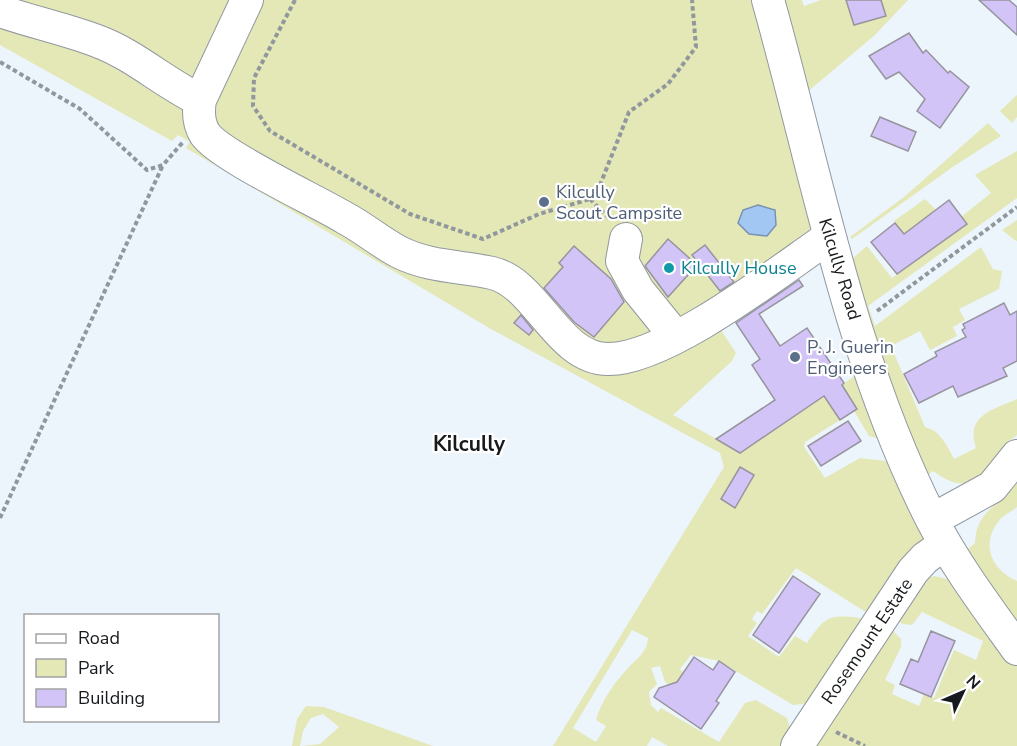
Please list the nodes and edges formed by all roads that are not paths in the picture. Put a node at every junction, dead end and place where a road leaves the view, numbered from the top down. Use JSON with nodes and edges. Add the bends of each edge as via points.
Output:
{"nodes":[{"id":1,"x":247,"y":0,"type":"edge"},
{"id":2,"x":768,"y":0,"type":"edge"},
{"id":3,"x":0,"y":11,"type":"edge"},
{"id":4,"x":199,"y":108,"type":"junction"},
{"id":5,"x":829,"y":237,"type":"junction"},
{"id":6,"x":626,"y":239,"type":"dead end"},
{"id":7,"x":676,"y":337,"type":"junction"},
{"id":8,"x":1017,"y":456,"type":"edge"},
{"id":9,"x":939,"y":532,"type":"junction"},
{"id":10,"x":1017,"y":649,"type":"edge"},
{"id":11,"x":797,"y":746,"type":"edge"}],
"edges":[{"from":1,"to":4,"type":"street"},
{"from":2,"to":5,"type":"street","name":"Kilcully Road"},
{"from":3,"to":4,"type":"street","via":[[97,41],[142,63]]},
{"from":4,"to":7,"type":"street","via":[[206,135],[225,151],[400,252],[437,265],[504,276],[566,338],[590,356],[620,359]]},
{"from":5,"to":7,"type":"street"},
{"from":5,"to":9,"type":"street","name":"Kilcully Road","via":[[900,448]]},
{"from":6,"to":7,"type":"street","via":[[622,261],[638,290]]},
{"from":8,"to":9,"type":"street","name":"Rosemount Estate","via":[[992,487]]},
{"from":9,"to":10,"type":"street","name":"Kilcully Road"},
{"from":9,"to":11,"type":"street","name":"Rosemount Estate"}]}
